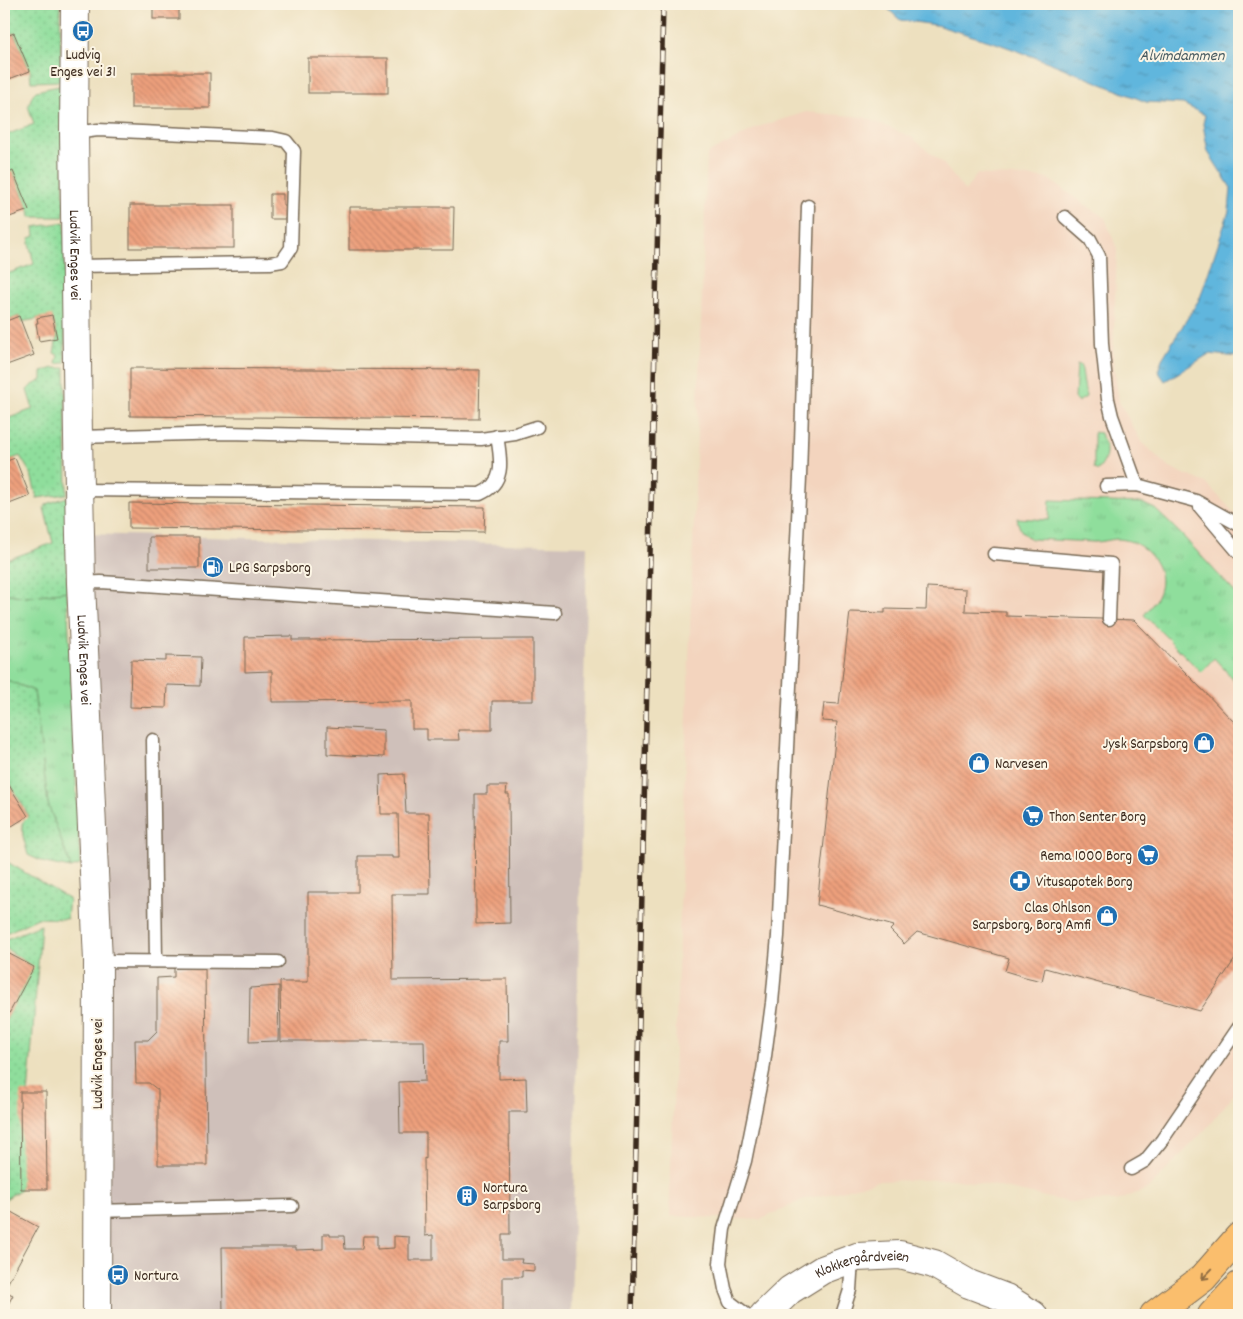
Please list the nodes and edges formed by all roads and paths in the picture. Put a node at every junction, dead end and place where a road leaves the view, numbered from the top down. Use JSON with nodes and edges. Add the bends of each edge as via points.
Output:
{"nodes":[{"id":1,"x":75,"y":4,"type":"edge"},
{"id":2,"x":74,"y":132,"type":"junction"},
{"id":3,"x":808,"y":206,"type":"dead end"},
{"id":4,"x":1065,"y":217,"type":"dead end"},
{"id":5,"x":76,"y":266,"type":"junction"},
{"id":6,"x":537,"y":427,"type":"dead end"},
{"id":7,"x":497,"y":436,"type":"junction"},
{"id":8,"x":78,"y":437,"type":"junction"},
{"id":9,"x":1137,"y":485,"type":"junction"},
{"id":10,"x":1106,"y":486,"type":"dead end"},
{"id":11,"x":79,"y":490,"type":"junction"},
{"id":12,"x":1196,"y":501,"type":"junction"},
{"id":13,"x":1239,"y":525,"type":"edge"},
{"id":14,"x":1239,"y":552,"type":"edge"},
{"id":15,"x":994,"y":554,"type":"dead end"},
{"id":16,"x":81,"y":583,"type":"junction"},
{"id":17,"x":555,"y":613,"type":"dead end"},
{"id":18,"x":1108,"y":619,"type":"dead end"},
{"id":19,"x":153,"y":740,"type":"dead end"},
{"id":20,"x":98,"y":960,"type":"junction"},
{"id":21,"x":156,"y":961,"type":"junction"},
{"id":22,"x":278,"y":962,"type":"dead end"},
{"id":23,"x":1239,"y":1026,"type":"edge"},
{"id":24,"x":1131,"y":1169,"type":"dead end"},
{"id":25,"x":292,"y":1206,"type":"dead end"},
{"id":26,"x":96,"y":1211,"type":"junction"},
{"id":27,"x":1239,"y":1237,"type":"edge"},
{"id":28,"x":852,"y":1259,"type":"junction"},
{"id":29,"x":969,"y":1284,"type":"junction"},
{"id":30,"x":1239,"y":1286,"type":"edge"},
{"id":31,"x":97,"y":1315,"type":"edge"},
{"id":32,"x":747,"y":1315,"type":"edge"},
{"id":33,"x":764,"y":1315,"type":"edge"},
{"id":34,"x":842,"y":1315,"type":"edge"},
{"id":35,"x":992,"y":1315,"type":"edge"},
{"id":36,"x":1033,"y":1315,"type":"edge"},
{"id":37,"x":1154,"y":1315,"type":"edge"},
{"id":38,"x":1212,"y":1315,"type":"edge"}],
"edges":[{"from":1,"to":2,"type":"street","name":"Ludvik Enges vei"},
{"from":2,"to":5,"type":"street","name":"Ludvik Enges vei"},
{"from":2,"to":5,"type":"lane","via":[[98,130],[272,138],[286,141],[294,151],[291,248],[282,261]]},
{"from":3,"to":32,"type":"lane","via":[[799,486],[778,936],[763,1071],[745,1161],[724,1229],[720,1264],[730,1302]]},
{"from":4,"to":9,"type":"lane","via":[[1090,239],[1098,256],[1108,399]]},
{"from":5,"to":8,"type":"street","name":"Ludvik Enges vei"},
{"from":6,"to":7,"type":"lane"},
{"from":7,"to":8,"type":"lane","via":[[481,439],[227,433]]},
{"from":7,"to":11,"type":"lane","via":[[502,461],[498,479],[490,490],[480,494]]},
{"from":8,"to":11,"type":"street","name":"Ludvik Enges vei"},
{"from":9,"to":10,"type":"lane"},
{"from":9,"to":12,"type":"lane"},
{"from":11,"to":16,"type":"street","name":"Ludvik Enges vei"},
{"from":12,"to":13,"type":"lane"},
{"from":12,"to":14,"type":"lane"},
{"from":15,"to":18,"type":"lane","via":[[1111,564]]},
{"from":16,"to":17,"type":"lane"},
{"from":16,"to":20,"type":"street","name":"Ludvik Enges vei"},
{"from":19,"to":21,"type":"lane"},
{"from":20,"to":21,"type":"lane"},
{"from":20,"to":26,"type":"street","name":"Ludvik Enges vei"},
{"from":21,"to":22,"type":"lane"},
{"from":23,"to":24,"type":"lane","via":[[1162,1140],[1144,1161]]},
{"from":25,"to":26,"type":"lane"},
{"from":26,"to":31,"type":"street","name":"Ludvik Enges vei"},
{"from":27,"to":37,"type":"main road","one_way":true,"via":[[1203,1278]]},
{"from":28,"to":29,"type":"street","name":"Klokkergårdveien","via":[[900,1255],[934,1264]]},
{"from":28,"to":33,"type":"street","name":"Klokkergårdveien","via":[[822,1270],[790,1290]]},
{"from":28,"to":34,"type":"lane","via":[[850,1290]]},
{"from":29,"to":35,"type":"street","name":"Klokkergårdveien"},
{"from":29,"to":36,"type":"street","name":"Klokkergårdveien","via":[[1006,1298]]},
{"from":30,"to":38,"type":"main road"}]}
